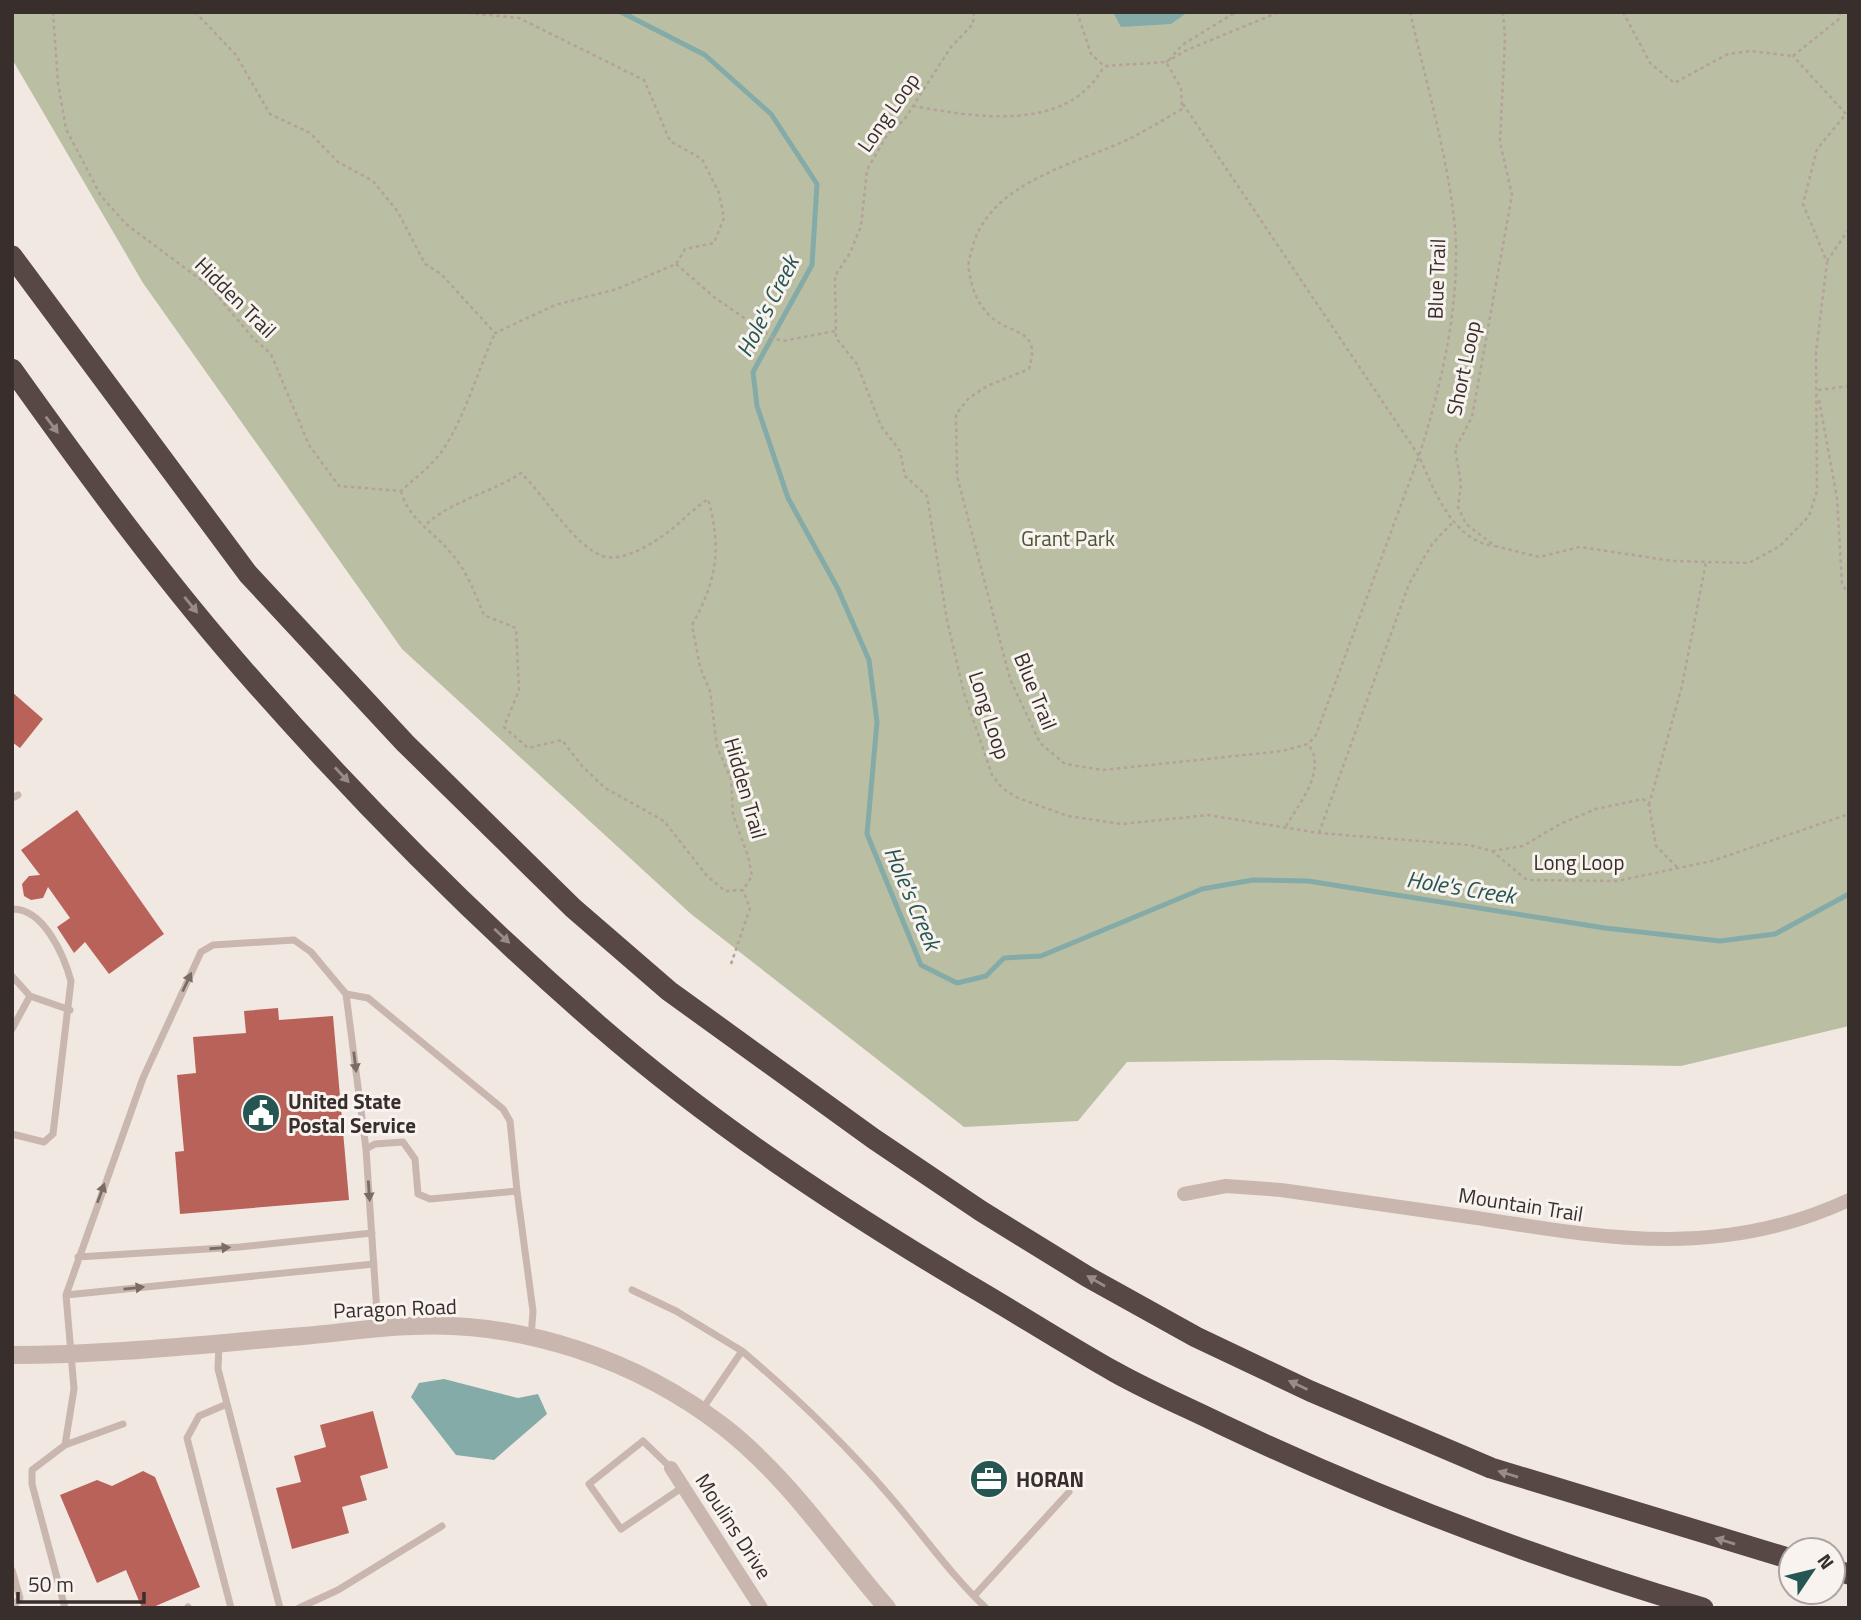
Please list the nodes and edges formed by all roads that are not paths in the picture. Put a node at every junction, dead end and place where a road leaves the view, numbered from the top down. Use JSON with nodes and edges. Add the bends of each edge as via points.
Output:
{"nodes":[{"id":1,"x":12,"y":256,"type":"edge"},
{"id":2,"x":12,"y":369,"type":"edge"},
{"id":3,"x":12,"y":909,"type":"edge"},
{"id":4,"x":12,"y":976,"type":"edge"},
{"id":5,"x":346,"y":994,"type":"junction"},
{"id":6,"x":30,"y":996,"type":"junction"},
{"id":7,"x":70,"y":1010,"type":"junction"},
{"id":8,"x":12,"y":1029,"type":"edge"},
{"id":9,"x":12,"y":1134,"type":"edge"},
{"id":10,"x":366,"y":1149,"type":"junction"},
{"id":11,"x":517,"y":1191,"type":"junction"},
{"id":12,"x":1184,"y":1194,"type":"dead end"},
{"id":13,"x":1849,"y":1200,"type":"edge"},
{"id":14,"x":372,"y":1233,"type":"junction"},
{"id":15,"x":78,"y":1257,"type":"junction"},
{"id":16,"x":374,"y":1264,"type":"junction"},
{"id":17,"x":632,"y":1290,"type":"dead end"},
{"id":18,"x":66,"y":1295,"type":"junction"},
{"id":19,"x":378,"y":1329,"type":"junction"},
{"id":20,"x":531,"y":1336,"type":"junction"},
{"id":21,"x":219,"y":1343,"type":"junction"},
{"id":22,"x":742,"y":1351,"type":"junction"},
{"id":23,"x":12,"y":1356,"type":"edge"},
{"id":24,"x":71,"y":1356,"type":"junction"},
{"id":25,"x":227,"y":1404,"type":"junction"},
{"id":26,"x":701,"y":1411,"type":"junction"},
{"id":27,"x":123,"y":1424,"type":"dead end"},
{"id":28,"x":65,"y":1445,"type":"junction"},
{"id":29,"x":671,"y":1468,"type":"joint"},
{"id":30,"x":684,"y":1487,"type":"junction"},
{"id":31,"x":1069,"y":1492,"type":"dead end"},
{"id":32,"x":442,"y":1525,"type":"dead end"},
{"id":33,"x":1777,"y":1555,"type":"edge"},
{"id":34,"x":12,"y":1570,"type":"edge"},
{"id":35,"x":974,"y":1596,"type":"junction"},
{"id":36,"x":12,"y":1608,"type":"edge"},
{"id":37,"x":65,"y":1608,"type":"edge"},
{"id":38,"x":231,"y":1608,"type":"edge"},
{"id":39,"x":280,"y":1608,"type":"edge"},
{"id":40,"x":299,"y":1608,"type":"edge"},
{"id":41,"x":761,"y":1608,"type":"edge"},
{"id":42,"x":887,"y":1608,"type":"edge"},
{"id":43,"x":986,"y":1608,"type":"edge"},
{"id":44,"x":1703,"y":1608,"type":"edge"}],
"edges":[{"from":33,"to":1,"type":"highway","one_way":true,"via":[[1491,1468],[1196,1337],[981,1211],[669,991],[573,908],[415,752],[248,574]]},
{"from":2,"to":44,"type":"highway","one_way":true,"via":[[144,547],[255,683],[350,784],[489,924],[599,1026],[727,1129],[850,1215],[1118,1374],[1427,1516]]},
{"from":3,"to":7,"type":"lane","via":[[31,914],[64,957],[71,981]]},
{"from":4,"to":6,"type":"lane"},
{"from":5,"to":10,"type":"lane","one_way":true},
{"from":5,"to":11,"type":"lane","via":[[368,998],[503,1109],[510,1121]]},
{"from":15,"to":5,"type":"lane","one_way":true,"via":[[143,1078],[201,952],[213,944],[294,940],[312,952]]},
{"from":6,"to":7,"type":"lane"},
{"from":6,"to":8,"type":"lane"},
{"from":7,"to":9,"type":"lane","via":[[53,1134],[44,1142]]},
{"from":10,"to":11,"type":"lane","via":[[403,1142],[415,1159],[418,1194],[430,1199]]},
{"from":10,"to":14,"type":"lane","one_way":true},
{"from":11,"to":20,"type":"lane","via":[[533,1311]]},
{"from":12,"to":13,"type":"street","name":"Mountain Trail","via":[[1226,1186],[1281,1190],[1642,1241],[1768,1228]]},
{"from":15,"to":14,"type":"lane","one_way":true},
{"from":14,"to":16,"type":"lane"},
{"from":15,"to":18,"type":"lane"},
{"from":18,"to":16,"type":"lane","one_way":true},
{"from":16,"to":19,"type":"lane"},
{"from":17,"to":22,"type":"lane"},
{"from":18,"to":24,"type":"lane"},
{"from":19,"to":20,"type":"street","name":"Paragon Road","via":[[432,1326]]},
{"from":19,"to":21,"type":"street","name":"Paragon Road"},
{"from":20,"to":26,"type":"street","name":"Paragon Road","via":[[634,1371]]},
{"from":21,"to":24,"type":"street","name":"Paragon Road"},
{"from":21,"to":25,"type":"lane","via":[[218,1369]]},
{"from":22,"to":26,"type":"lane"},
{"from":22,"to":35,"type":"lane","via":[[796,1397],[872,1477]]},
{"from":23,"to":24,"type":"street","name":"Paragon Road"},
{"from":24,"to":28,"type":"lane","via":[[73,1410]]},
{"from":25,"to":38,"type":"lane","via":[[199,1416],[187,1438]]},
{"from":25,"to":39,"type":"lane"},
{"from":26,"to":42,"type":"street","name":"Paragon Road","via":[[748,1447]]},
{"from":27,"to":28,"type":"lane"},
{"from":28,"to":37,"type":"lane","via":[[32,1470]]},
{"from":29,"to":30,"type":"street","name":"Moulins Drive"},
{"from":29,"to":30,"type":"lane","via":[[643,1441],[589,1484],[621,1529]]},
{"from":30,"to":41,"type":"street","name":"Moulins Drive"},
{"from":31,"to":35,"type":"lane"},
{"from":32,"to":40,"type":"lane","via":[[338,1590]]},
{"from":34,"to":36,"type":"lane","via":[[20,1598]]},
{"from":35,"to":43,"type":"lane"}]}
